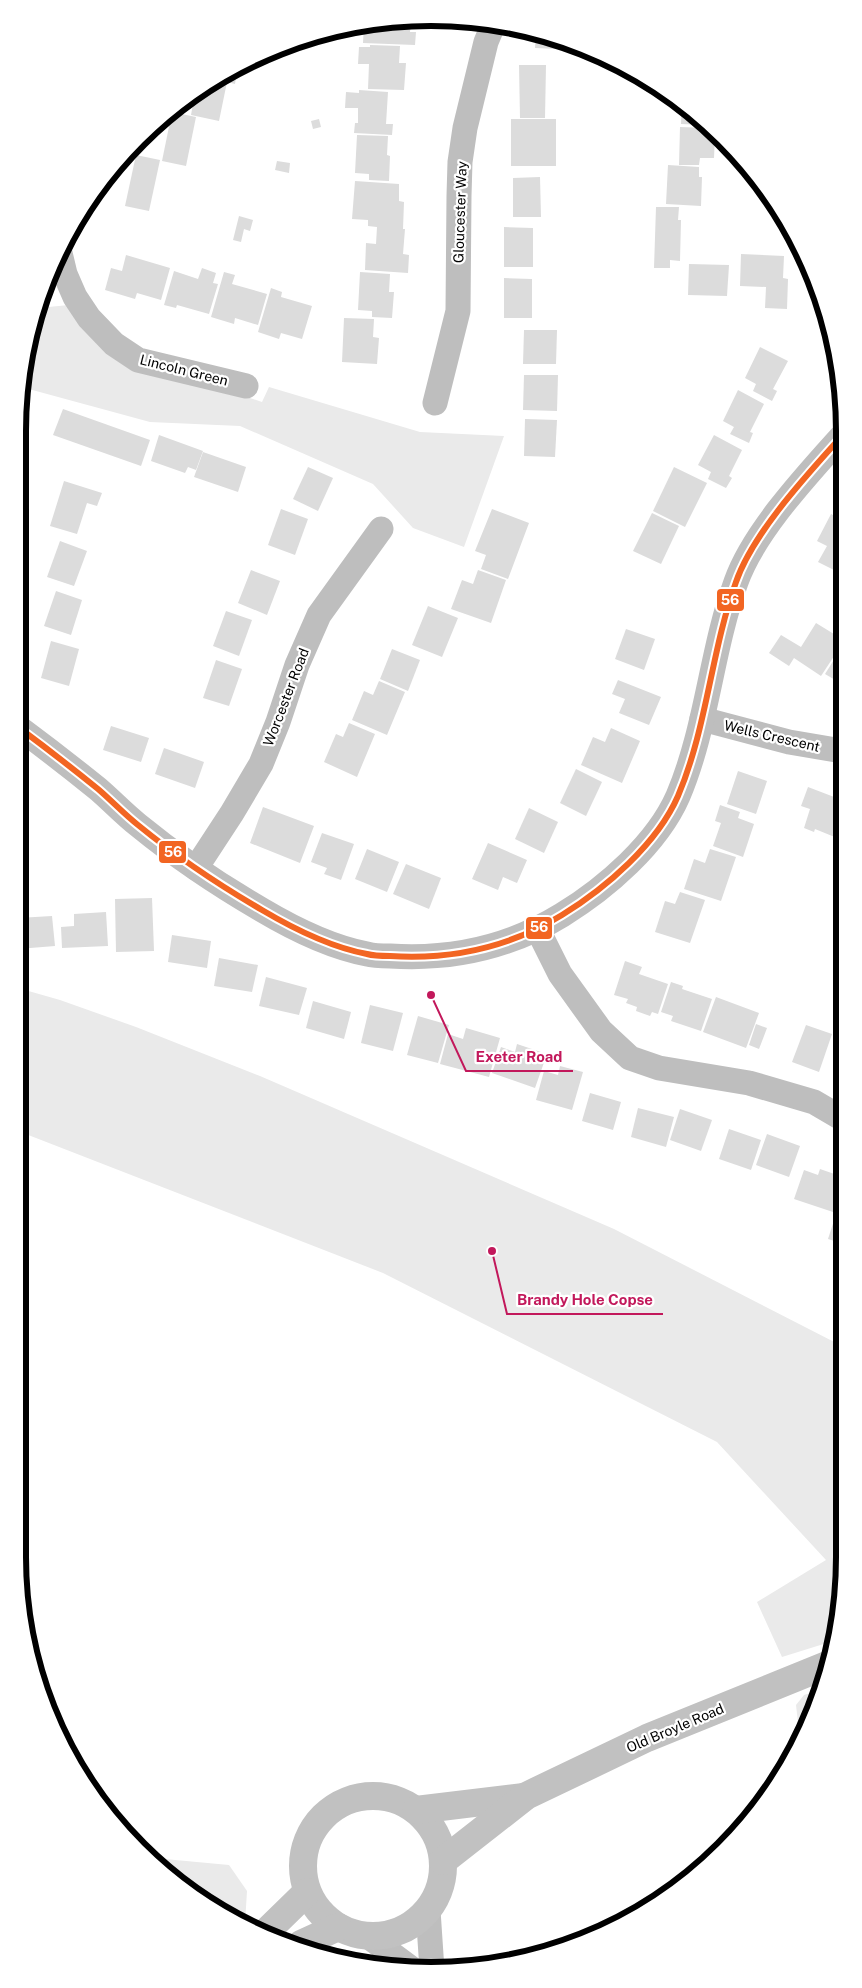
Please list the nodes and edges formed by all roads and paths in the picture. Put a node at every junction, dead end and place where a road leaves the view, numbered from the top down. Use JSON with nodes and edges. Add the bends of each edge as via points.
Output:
{"nodes":[{"id":1,"x":491,"y":31,"type":"edge"},
{"id":2,"x":63,"y":264,"type":"edge"},
{"id":3,"x":246,"y":386,"type":"dead end"},
{"id":4,"x":435,"y":403,"type":"dead end"},
{"id":5,"x":836,"y":443,"type":"edge"},
{"id":6,"x":381,"y":529,"type":"dead end"},
{"id":7,"x":702,"y":719,"type":"junction"},
{"id":8,"x":26,"y":733,"type":"edge"},
{"id":9,"x":836,"y":750,"type":"edge"},
{"id":10,"x":196,"y":868,"type":"junction"},
{"id":11,"x":538,"y":930,"type":"junction"},
{"id":12,"x":836,"y":1115,"type":"edge"},
{"id":13,"x":820,"y":1668,"type":"edge"},
{"id":14,"x":526,"y":1796,"type":"junction"},
{"id":15,"x":416,"y":1810,"type":"junction"},
{"id":16,"x":443,"y":1862,"type":"junction"},
{"id":17,"x":307,"y":1892,"type":"junction"},
{"id":18,"x":428,"y":1910,"type":"junction"},
{"id":19,"x":338,"y":1927,"type":"junction"},
{"id":20,"x":270,"y":1928,"type":"edge"},
{"id":21,"x":369,"y":1937,"type":"junction"},
{"id":22,"x":306,"y":1942,"type":"edge"},
{"id":23,"x":401,"y":1961,"type":"edge"},
{"id":24,"x":431,"y":1962,"type":"edge"}],
"edges":[{"from":1,"to":4,"type":"street","name":"Gloucester Way","via":[[465,128],[460,162],[458,311]]},
{"from":2,"to":3,"type":"street","name":"Lincoln Green","via":[[75,296],[89,318],[114,344],[138,360]]},
{"from":5,"to":7,"type":"street","via":[[755,543],[736,580]]},
{"from":6,"to":10,"type":"street","name":"Worcester Road","via":[[319,615],[261,764]]},
{"from":7,"to":9,"type":"street","name":"Wells Crescent","via":[[789,742]]},
{"from":7,"to":11,"type":"street","via":[[678,796],[652,838],[580,904]]},
{"from":8,"to":10,"type":"street","via":[[100,791],[138,826]]},
{"from":10,"to":11,"type":"street","via":[[290,926],[367,955],[454,955]]},
{"from":11,"to":12,"type":"street","via":[[560,974],[601,1031],[630,1058],[659,1068],[749,1083],[814,1102]]},
{"from":13,"to":14,"type":"main road","name":"Old Broyle Road","via":[[648,1738]]},
{"from":14,"to":15,"type":"main road","name":"Old Broyle Road"},
{"from":14,"to":16,"type":"main road","name":"Old Broyle Road"},
{"from":15,"to":16,"type":"main road","via":[[432,1827]]},
{"from":15,"to":17,"type":"main road","via":[[396,1800],[374,1796],[351,1799],[331,1809],[315,1826],[305,1846],[302,1869]]},
{"from":16,"to":18,"type":"main road","via":[[439,1890]]},
{"from":17,"to":19,"type":"main road","via":[[316,1908]]},
{"from":17,"to":20,"type":"main road"},
{"from":18,"to":21,"type":"main road","via":[[412,1925],[392,1934]]},
{"from":18,"to":24,"type":"street"},
{"from":19,"to":21,"type":"main road"},
{"from":19,"to":22,"type":"main road"},
{"from":21,"to":23,"type":"street"}]}
